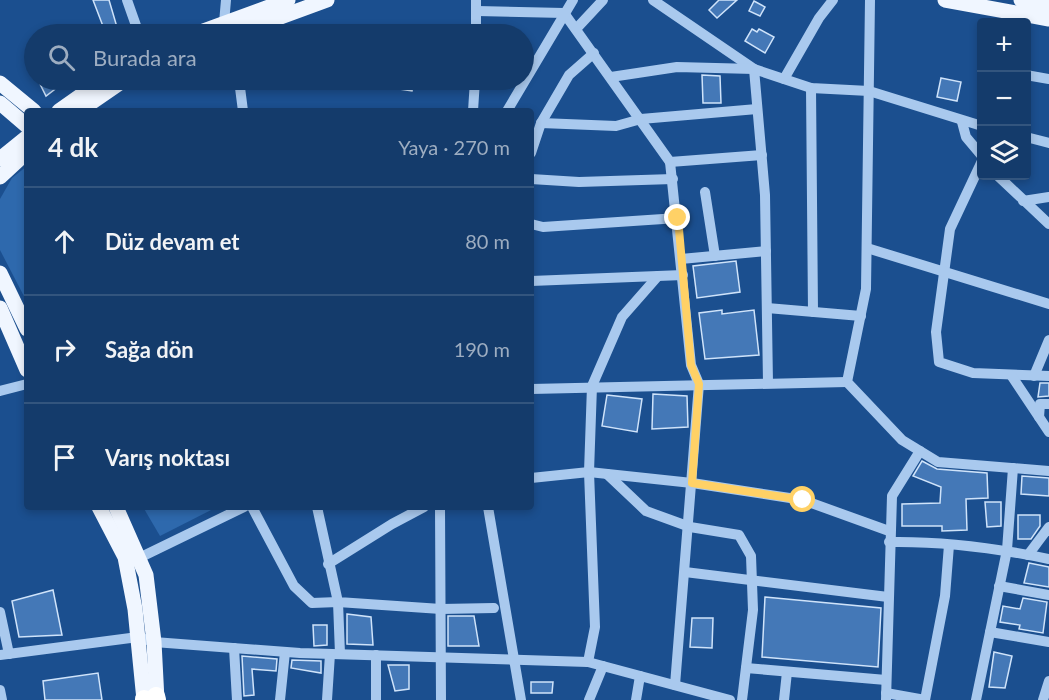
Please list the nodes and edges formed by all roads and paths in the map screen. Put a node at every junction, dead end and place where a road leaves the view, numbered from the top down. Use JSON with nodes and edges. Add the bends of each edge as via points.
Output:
{"nodes":[{"id":1,"x":127,"y":0,"type":"edge"},
{"id":2,"x":227,"y":0,"type":"edge"},
{"id":3,"x":288,"y":0,"type":"edge"},
{"id":4,"x":327,"y":0,"type":"edge"},
{"id":5,"x":573,"y":0,"type":"edge"},
{"id":6,"x":603,"y":0,"type":"edge"},
{"id":7,"x":653,"y":0,"type":"edge"},
{"id":8,"x":833,"y":0,"type":"edge"},
{"id":9,"x":870,"y":0,"type":"edge"},
{"id":10,"x":945,"y":0,"type":"edge"},
{"id":11,"x":476,"y":5,"type":"edge"},
{"id":12,"x":1049,"y":5,"type":"edge"},
{"id":13,"x":1020,"y":12,"type":"edge"},
{"id":14,"x":564,"y":13,"type":"junction"},
{"id":15,"x":239,"y":17,"type":"junction"},
{"id":16,"x":1049,"y":19,"type":"edge"},
{"id":17,"x":135,"y":24,"type":"edge"},
{"id":18,"x":230,"y":24,"type":"edge"},
{"id":19,"x":235,"y":24,"type":"edge"},
{"id":20,"x":255,"y":24,"type":"edge"},
{"id":21,"x":476,"y":24,"type":"edge"},
{"id":22,"x":576,"y":29,"type":"junction"},
{"id":23,"x":594,"y":53,"type":"junction"},
{"id":24,"x":534,"y":65,"type":"edge"},
{"id":25,"x":754,"y":69,"type":"junction"},
{"id":26,"x":1031,"y":76,"type":"edge"},
{"id":27,"x":611,"y":77,"type":"junction"},
{"id":28,"x":784,"y":79,"type":"junction"},
{"id":29,"x":1049,"y":79,"type":"edge"},
{"id":30,"x":0,"y":83,"type":"edge"},
{"id":31,"x":812,"y":88,"type":"junction"},
{"id":32,"x":89,"y":90,"type":"edge"},
{"id":33,"x":109,"y":90,"type":"edge"},
{"id":34,"x":240,"y":90,"type":"edge"},
{"id":35,"x":474,"y":90,"type":"edge"},
{"id":36,"x":519,"y":90,"type":"edge"},
{"id":37,"x":869,"y":91,"type":"junction"},
{"id":38,"x":0,"y":103,"type":"edge"},
{"id":39,"x":30,"y":108,"type":"edge"},
{"id":40,"x":63,"y":108,"type":"edge"},
{"id":41,"x":83,"y":108,"type":"edge"},
{"id":42,"x":243,"y":108,"type":"edge"},
{"id":43,"x":473,"y":108,"type":"edge"},
{"id":44,"x":509,"y":108,"type":"edge"},
{"id":45,"x":758,"y":109,"type":"junction"},
{"id":46,"x":641,"y":119,"type":"junction"},
{"id":47,"x":962,"y":122,"type":"junction"},
{"id":48,"x":24,"y":123,"type":"edge"},
{"id":49,"x":541,"y":123,"type":"junction"},
{"id":50,"x":977,"y":125,"type":"edge"},
{"id":51,"x":1031,"y":138,"type":"edge"},
{"id":52,"x":24,"y":139,"type":"edge"},
{"id":53,"x":1049,"y":143,"type":"edge"},
{"id":54,"x":534,"y":144,"type":"edge"},
{"id":55,"x":977,"y":151,"type":"edge"},
{"id":56,"x":24,"y":155,"type":"edge"},
{"id":57,"x":762,"y":155,"type":"junction"},
{"id":58,"x":0,"y":159,"type":"edge"},
{"id":59,"x":670,"y":162,"type":"junction"},
{"id":60,"x":977,"y":170,"type":"edge"},
{"id":61,"x":0,"y":177,"type":"edge"},
{"id":62,"x":534,"y":179,"type":"edge"},
{"id":63,"x":673,"y":179,"type":"junction"},
{"id":64,"x":1002,"y":180,"type":"edge"},
{"id":65,"x":705,"y":192,"type":"dead end"},
{"id":66,"x":1049,"y":197,"type":"edge"},
{"id":67,"x":1023,"y":201,"type":"junction"},
{"id":68,"x":678,"y":218,"type":"junction"},
{"id":69,"x":1049,"y":224,"type":"edge"},
{"id":70,"x":534,"y":225,"type":"edge"},
{"id":71,"x":867,"y":248,"type":"junction"},
{"id":72,"x":766,"y":251,"type":"junction"},
{"id":73,"x":715,"y":256,"type":"junction"},
{"id":74,"x":681,"y":259,"type":"junction"},
{"id":75,"x":944,"y":271,"type":"junction"},
{"id":76,"x":0,"y":273,"type":"edge"},
{"id":77,"x":683,"y":275,"type":"junction"},
{"id":78,"x":658,"y":276,"type":"junction"},
{"id":79,"x":534,"y":281,"type":"edge"},
{"id":80,"x":1049,"y":304,"type":"edge"},
{"id":81,"x":0,"y":308,"type":"edge"},
{"id":82,"x":767,"y":308,"type":"junction"},
{"id":83,"x":813,"y":312,"type":"junction"},
{"id":84,"x":861,"y":316,"type":"junction"},
{"id":85,"x":24,"y":323,"type":"edge"},
{"id":86,"x":1049,"y":340,"type":"edge"},
{"id":87,"x":24,"y":363,"type":"edge"},
{"id":88,"x":1011,"y":375,"type":"junction"},
{"id":89,"x":1034,"y":376,"type":"junction"},
{"id":90,"x":1049,"y":376,"type":"edge"},
{"id":91,"x":847,"y":382,"type":"junction"},
{"id":92,"x":768,"y":383,"type":"junction"},
{"id":93,"x":699,"y":384,"type":"junction"},
{"id":94,"x":24,"y":385,"type":"edge"},
{"id":95,"x":592,"y":386,"type":"junction"},
{"id":96,"x":534,"y":389,"type":"edge"},
{"id":97,"x":0,"y":391,"type":"edge"},
{"id":98,"x":1049,"y":404,"type":"edge"},
{"id":99,"x":1039,"y":417,"type":"junction"},
{"id":100,"x":1049,"y":432,"type":"edge"},
{"id":101,"x":920,"y":451,"type":"junction"},
{"id":102,"x":1014,"y":468,"type":"junction"},
{"id":103,"x":1049,"y":471,"type":"edge"},
{"id":104,"x":590,"y":472,"type":"junction"},
{"id":105,"x":607,"y":474,"type":"junction"},
{"id":106,"x":534,"y":478,"type":"edge"},
{"id":107,"x":692,"y":483,"type":"junction"},
{"id":108,"x":101,"y":510,"type":"edge"},
{"id":109,"x":117,"y":510,"type":"edge"},
{"id":110,"x":238,"y":510,"type":"edge"},
{"id":111,"x":254,"y":510,"type":"edge"},
{"id":112,"x":318,"y":510,"type":"edge"},
{"id":113,"x":418,"y":510,"type":"edge"},
{"id":114,"x":440,"y":510,"type":"edge"},
{"id":115,"x":489,"y":510,"type":"edge"},
{"id":116,"x":690,"y":526,"type":"junction"},
{"id":117,"x":1049,"y":527,"type":"edge"},
{"id":118,"x":889,"y":537,"type":"junction"},
{"id":119,"x":949,"y":545,"type":"junction"},
{"id":120,"x":1007,"y":550,"type":"junction"},
{"id":121,"x":1029,"y":555,"type":"junction"},
{"id":122,"x":139,"y":558,"type":"junction"},
{"id":123,"x":1049,"y":559,"type":"edge"},
{"id":124,"x":328,"y":564,"type":"junction"},
{"id":125,"x":685,"y":572,"type":"junction"},
{"id":126,"x":752,"y":582,"type":"junction"},
{"id":127,"x":999,"y":586,"type":"junction"},
{"id":128,"x":1049,"y":595,"type":"edge"},
{"id":129,"x":888,"y":597,"type":"junction"},
{"id":130,"x":338,"y":602,"type":"junction"},
{"id":131,"x":494,"y":608,"type":"dead end"},
{"id":132,"x":441,"y":609,"type":"junction"},
{"id":133,"x":0,"y":612,"type":"edge"},
{"id":134,"x":990,"y":632,"type":"junction"},
{"id":135,"x":138,"y":637,"type":"junction"},
{"id":136,"x":154,"y":642,"type":"junction"},
{"id":137,"x":1049,"y":642,"type":"edge"},
{"id":138,"x":234,"y":648,"type":"junction"},
{"id":139,"x":285,"y":652,"type":"junction"},
{"id":140,"x":335,"y":654,"type":"junction"},
{"id":141,"x":4,"y":655,"type":"edge"},
{"id":142,"x":376,"y":655,"type":"junction"},
{"id":143,"x":442,"y":657,"type":"junction"},
{"id":144,"x":515,"y":659,"type":"junction"},
{"id":145,"x":588,"y":662,"type":"junction"},
{"id":146,"x":603,"y":666,"type":"junction"},
{"id":147,"x":746,"y":668,"type":"junction"},
{"id":148,"x":787,"y":672,"type":"junction"},
{"id":149,"x":640,"y":676,"type":"junction"},
{"id":150,"x":886,"y":680,"type":"junction"},
{"id":151,"x":1049,"y":681,"type":"edge"},
{"id":152,"x":675,"y":686,"type":"junction"},
{"id":153,"x":0,"y":690,"type":"edge"},
{"id":154,"x":886,"y":697,"type":"edge"},
{"id":155,"x":150,"y":699,"type":"edge"},
{"id":156,"x":2,"y":700,"type":"edge"},
{"id":157,"x":237,"y":700,"type":"edge"},
{"id":158,"x":280,"y":700,"type":"edge"},
{"id":159,"x":327,"y":700,"type":"edge"},
{"id":160,"x":376,"y":700,"type":"edge"},
{"id":161,"x":441,"y":700,"type":"edge"},
{"id":162,"x":520,"y":700,"type":"edge"},
{"id":163,"x":589,"y":700,"type":"edge"},
{"id":164,"x":636,"y":700,"type":"edge"},
{"id":165,"x":730,"y":700,"type":"edge"},
{"id":166,"x":742,"y":700,"type":"edge"},
{"id":167,"x":784,"y":700,"type":"edge"},
{"id":168,"x":976,"y":700,"type":"edge"},
{"id":169,"x":1043,"y":700,"type":"edge"}],
"edges":[{"from":1,"to":17,"type":"street"},
{"from":2,"to":15,"type":"street"},
{"from":2,"to":18,"type":"street"},
{"from":3,"to":15,"type":"main road"},
{"from":4,"to":20,"type":"main road"},
{"from":5,"to":14,"type":"street"},
{"from":6,"to":22,"type":"street"},
{"from":7,"to":25,"type":"street"},
{"from":8,"to":28,"type":"street"},
{"from":9,"to":37,"type":"street"},
{"from":10,"to":13,"type":"main road"},
{"from":11,"to":14,"type":"street"},
{"from":11,"to":21,"type":"street"},
{"from":12,"to":13,"type":"main road"},
{"from":13,"to":16,"type":"main road"},
{"from":14,"to":22,"type":"street"},
{"from":14,"to":24,"type":"street"},
{"from":15,"to":19,"type":"main road"},
{"from":22,"to":23,"type":"street"},
{"from":23,"to":27,"type":"street"},
{"from":23,"to":49,"type":"street","via":[[569,75]]},
{"from":25,"to":27,"type":"street","via":[[677,67]]},
{"from":25,"to":28,"type":"street"},
{"from":25,"to":45,"type":"street"},
{"from":26,"to":29,"type":"street"},
{"from":27,"to":46,"type":"street"},
{"from":28,"to":31,"type":"street"},
{"from":30,"to":39,"type":"main road"},
{"from":31,"to":37,"type":"street"},
{"from":31,"to":83,"type":"street"},
{"from":32,"to":40,"type":"main road"},
{"from":33,"to":41,"type":"main road"},
{"from":34,"to":42,"type":"street"},
{"from":35,"to":43,"type":"street"},
{"from":36,"to":44,"type":"street"},
{"from":37,"to":47,"type":"street"},
{"from":37,"to":71,"type":"street"},
{"from":38,"to":48,"type":"main road"},
{"from":45,"to":46,"type":"street"},
{"from":45,"to":57,"type":"street"},
{"from":46,"to":49,"type":"street","via":[[616,126]]},
{"from":46,"to":59,"type":"street"},
{"from":47,"to":50,"type":"street"},
{"from":47,"to":55,"type":"street","via":[[966,138]]},
{"from":49,"to":54,"type":"street"},
{"from":51,"to":53,"type":"street"},
{"from":52,"to":58,"type":"main road"},
{"from":56,"to":61,"type":"main road"},
{"from":57,"to":59,"type":"street"},
{"from":57,"to":72,"type":"street"},
{"from":59,"to":63,"type":"street"},
{"from":60,"to":75,"type":"street","via":[[950,229]]},
{"from":62,"to":63,"type":"street"},
{"from":63,"to":68,"type":"street"},
{"from":64,"to":67,"type":"street"},
{"from":65,"to":73,"type":"street"},
{"from":66,"to":67,"type":"street"},
{"from":67,"to":69,"type":"street"},
{"from":68,"to":70,"type":"street"},
{"from":68,"to":74,"type":"street"},
{"from":71,"to":75,"type":"street"},
{"from":71,"to":84,"type":"street"},
{"from":72,"to":73,"type":"street"},
{"from":72,"to":82,"type":"street"},
{"from":73,"to":74,"type":"street"},
{"from":74,"to":77,"type":"street"},
{"from":75,"to":80,"type":"street"},
{"from":75,"to":88,"type":"street","via":[[936,332],[939,362],[973,373]]},
{"from":76,"to":85,"type":"main road"},
{"from":77,"to":78,"type":"street"},
{"from":77,"to":93,"type":"street","via":[[691,365]]},
{"from":78,"to":79,"type":"street"},
{"from":78,"to":95,"type":"street","via":[[622,317]]},
{"from":81,"to":87,"type":"main road"},
{"from":82,"to":83,"type":"street"},
{"from":82,"to":92,"type":"street"},
{"from":83,"to":84,"type":"street"},
{"from":84,"to":91,"type":"street"},
{"from":86,"to":89,"type":"street"},
{"from":88,"to":89,"type":"street"},
{"from":88,"to":99,"type":"street"},
{"from":89,"to":90,"type":"street"},
{"from":91,"to":92,"type":"street"},
{"from":91,"to":101,"type":"street","via":[[902,440]]},
{"from":92,"to":93,"type":"street"},
{"from":93,"to":95,"type":"street"},
{"from":93,"to":107,"type":"street"},
{"from":94,"to":97,"type":"street"},
{"from":95,"to":96,"type":"street"},
{"from":95,"to":104,"type":"street"},
{"from":98,"to":99,"type":"street","via":[[1040,404]]},
{"from":99,"to":100,"type":"street"},
{"from":101,"to":102,"type":"street","via":[[938,462]]},
{"from":101,"to":118,"type":"street","via":[[892,496]]},
{"from":102,"to":103,"type":"street"},
{"from":102,"to":120,"type":"street"},
{"from":104,"to":105,"type":"street"},
{"from":104,"to":106,"type":"street"},
{"from":104,"to":145,"type":"street","via":[[595,627]]},
{"from":105,"to":107,"type":"street"},
{"from":105,"to":116,"type":"street","via":[[646,511]]},
{"from":107,"to":116,"type":"street"},
{"from":107,"to":118,"type":"street","via":[[803,500]]},
{"from":108,"to":135,"type":"main road","via":[[125,557]]},
{"from":109,"to":122,"type":"main road"},
{"from":110,"to":122,"type":"street"},
{"from":111,"to":130,"type":"street","via":[[294,586],[312,603]]},
{"from":112,"to":124,"type":"street"},
{"from":113,"to":124,"type":"street"},
{"from":114,"to":132,"type":"street"},
{"from":115,"to":144,"type":"street"},
{"from":116,"to":125,"type":"street"},
{"from":116,"to":126,"type":"street","via":[[739,535],[751,556]]},
{"from":117,"to":121,"type":"street"},
{"from":118,"to":119,"type":"street"},
{"from":118,"to":129,"type":"street"},
{"from":119,"to":120,"type":"street"},
{"from":119,"to":154,"type":"street","via":[[945,597],[926,700]]},
{"from":120,"to":121,"type":"street"},
{"from":120,"to":127,"type":"street"},
{"from":121,"to":123,"type":"street"},
{"from":122,"to":136,"type":"main road","via":[[146,575]]},
{"from":124,"to":130,"type":"street"},
{"from":125,"to":126,"type":"street"},
{"from":125,"to":152,"type":"street"},
{"from":126,"to":129,"type":"street"},
{"from":126,"to":147,"type":"street"},
{"from":127,"to":128,"type":"street"},
{"from":127,"to":134,"type":"street"},
{"from":129,"to":150,"type":"street"},
{"from":130,"to":132,"type":"street"},
{"from":130,"to":140,"type":"street"},
{"from":131,"to":132,"type":"street"},
{"from":132,"to":143,"type":"street"},
{"from":133,"to":141,"type":"street"},
{"from":134,"to":137,"type":"street"},
{"from":134,"to":168,"type":"street"},
{"from":135,"to":136,"type":"street"},
{"from":135,"to":141,"type":"street"},
{"from":135,"to":155,"type":"main road"},
{"from":136,"to":138,"type":"street"},
{"from":136,"to":155,"type":"main road"},
{"from":138,"to":139,"type":"street"},
{"from":138,"to":157,"type":"street"},
{"from":139,"to":140,"type":"street"},
{"from":139,"to":158,"type":"street"},
{"from":140,"to":142,"type":"street"},
{"from":140,"to":159,"type":"street"},
{"from":142,"to":143,"type":"street"},
{"from":142,"to":160,"type":"street"},
{"from":143,"to":144,"type":"street"},
{"from":143,"to":161,"type":"street"},
{"from":144,"to":145,"type":"street"},
{"from":144,"to":162,"type":"street"},
{"from":145,"to":146,"type":"street"},
{"from":146,"to":149,"type":"street"},
{"from":146,"to":163,"type":"street"},
{"from":147,"to":148,"type":"street"},
{"from":147,"to":166,"type":"street"},
{"from":148,"to":150,"type":"street"},
{"from":148,"to":167,"type":"street"},
{"from":149,"to":152,"type":"street"},
{"from":149,"to":164,"type":"street"},
{"from":150,"to":154,"type":"street"},
{"from":151,"to":169,"type":"street"},
{"from":152,"to":165,"type":"street"},
{"from":153,"to":156,"type":"street"}]}
